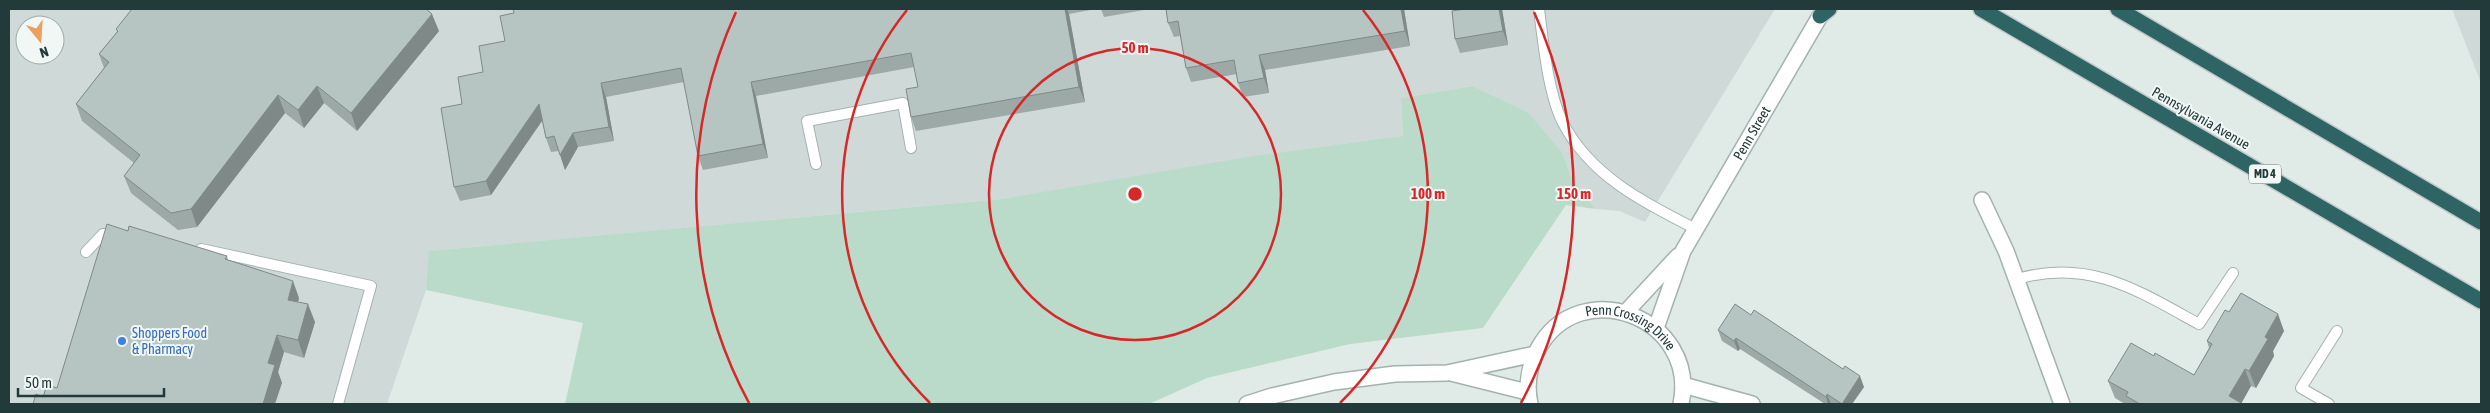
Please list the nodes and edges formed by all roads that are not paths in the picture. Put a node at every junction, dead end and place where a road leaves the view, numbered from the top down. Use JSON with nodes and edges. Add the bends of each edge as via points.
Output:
{"nodes":[{"id":1,"x":1539,"y":9,"type":"edge"},
{"id":2,"x":1981,"y":9,"type":"edge"},
{"id":3,"x":2118,"y":9,"type":"edge"},
{"id":4,"x":1824,"y":11,"type":"edge"},
{"id":5,"x":911,"y":148,"type":"dead end"},
{"id":6,"x":816,"y":164,"type":"dead end"},
{"id":7,"x":1982,"y":200,"type":"dead end"},
{"id":8,"x":2481,"y":222,"type":"edge"},
{"id":9,"x":1696,"y":229,"type":"junction"},
{"id":10,"x":129,"y":236,"type":"edge"},
{"id":11,"x":185,"y":246,"type":"edge"},
{"id":12,"x":1683,"y":251,"type":"junction"},
{"id":13,"x":86,"y":252,"type":"dead end"},
{"id":14,"x":2233,"y":273,"type":"dead end"},
{"id":15,"x":2017,"y":279,"type":"junction"},
{"id":16,"x":2481,"y":301,"type":"edge"},
{"id":17,"x":1626,"y":312,"type":"junction"},
{"id":18,"x":1656,"y":328,"type":"junction"},
{"id":19,"x":2337,"y":331,"type":"dead end"},
{"id":20,"x":1535,"y":354,"type":"junction"},
{"id":21,"x":1447,"y":373,"type":"junction"},
{"id":22,"x":1683,"y":385,"type":"junction"},
{"id":23,"x":1529,"y":398,"type":"edge"},
{"id":24,"x":1273,"y":400,"type":"edge"},
{"id":25,"x":338,"y":404,"type":"edge"},
{"id":26,"x":1247,"y":404,"type":"edge"},
{"id":27,"x":1680,"y":404,"type":"edge"},
{"id":28,"x":1752,"y":404,"type":"edge"},
{"id":29,"x":2062,"y":404,"type":"edge"},
{"id":30,"x":2329,"y":404,"type":"edge"}],
"edges":[{"from":1,"to":9,"type":"lane","via":[[1554,96],[1562,121],[1578,145],[1594,166],[1624,189]]},
{"from":2,"to":16,"type":"highway","name":"Pennsylvania Avenue","number":"MD 4"},
{"from":3,"to":8,"type":"highway"},
{"from":4,"to":9,"type":"street","name":"Penn Street"},
{"from":5,"to":6,"type":"lane","via":[[903,103],[807,121]]},
{"from":7,"to":15,"type":"street"},
{"from":9,"to":12,"type":"street","name":"Penn Street"},
{"from":10,"to":13,"type":"lane","via":[[104,234]]},
{"from":11,"to":25,"type":"lane","via":[[370,286]]},
{"from":12,"to":17,"type":"street","name":"Penn Street"},
{"from":12,"to":18,"type":"street","name":"Penn Street"},
{"from":14,"to":15,"type":"lane","via":[[2199,324],[2115,282],[2087,274],[2062,271]]},
{"from":15,"to":29,"type":"street"},
{"from":17,"to":18,"type":"street","name":"Penn Crossing Drive"},
{"from":17,"to":20,"type":"street","name":"Penn Crossing Drive","via":[[1600,310],[1578,314],[1555,328]]},
{"from":18,"to":22,"type":"street","name":"Penn Crossing Drive","via":[[1676,355]]},
{"from":19,"to":30,"type":"lane","via":[[2301,388]]},
{"from":20,"to":21,"type":"street","name":"Penn Crossing Drive"},
{"from":20,"to":23,"type":"street","name":"Penn Crossing Drive"},
{"from":21,"to":23,"type":"street","name":"Penn Crossing Drive"},
{"from":21,"to":24,"type":"street","name":"Penn Crossing Drive","via":[[1377,376],[1334,382]]},
{"from":22,"to":27,"type":"street"},
{"from":22,"to":28,"type":"street"},
{"from":24,"to":26,"type":"street","name":"Penn Crossing Drive"}]}
